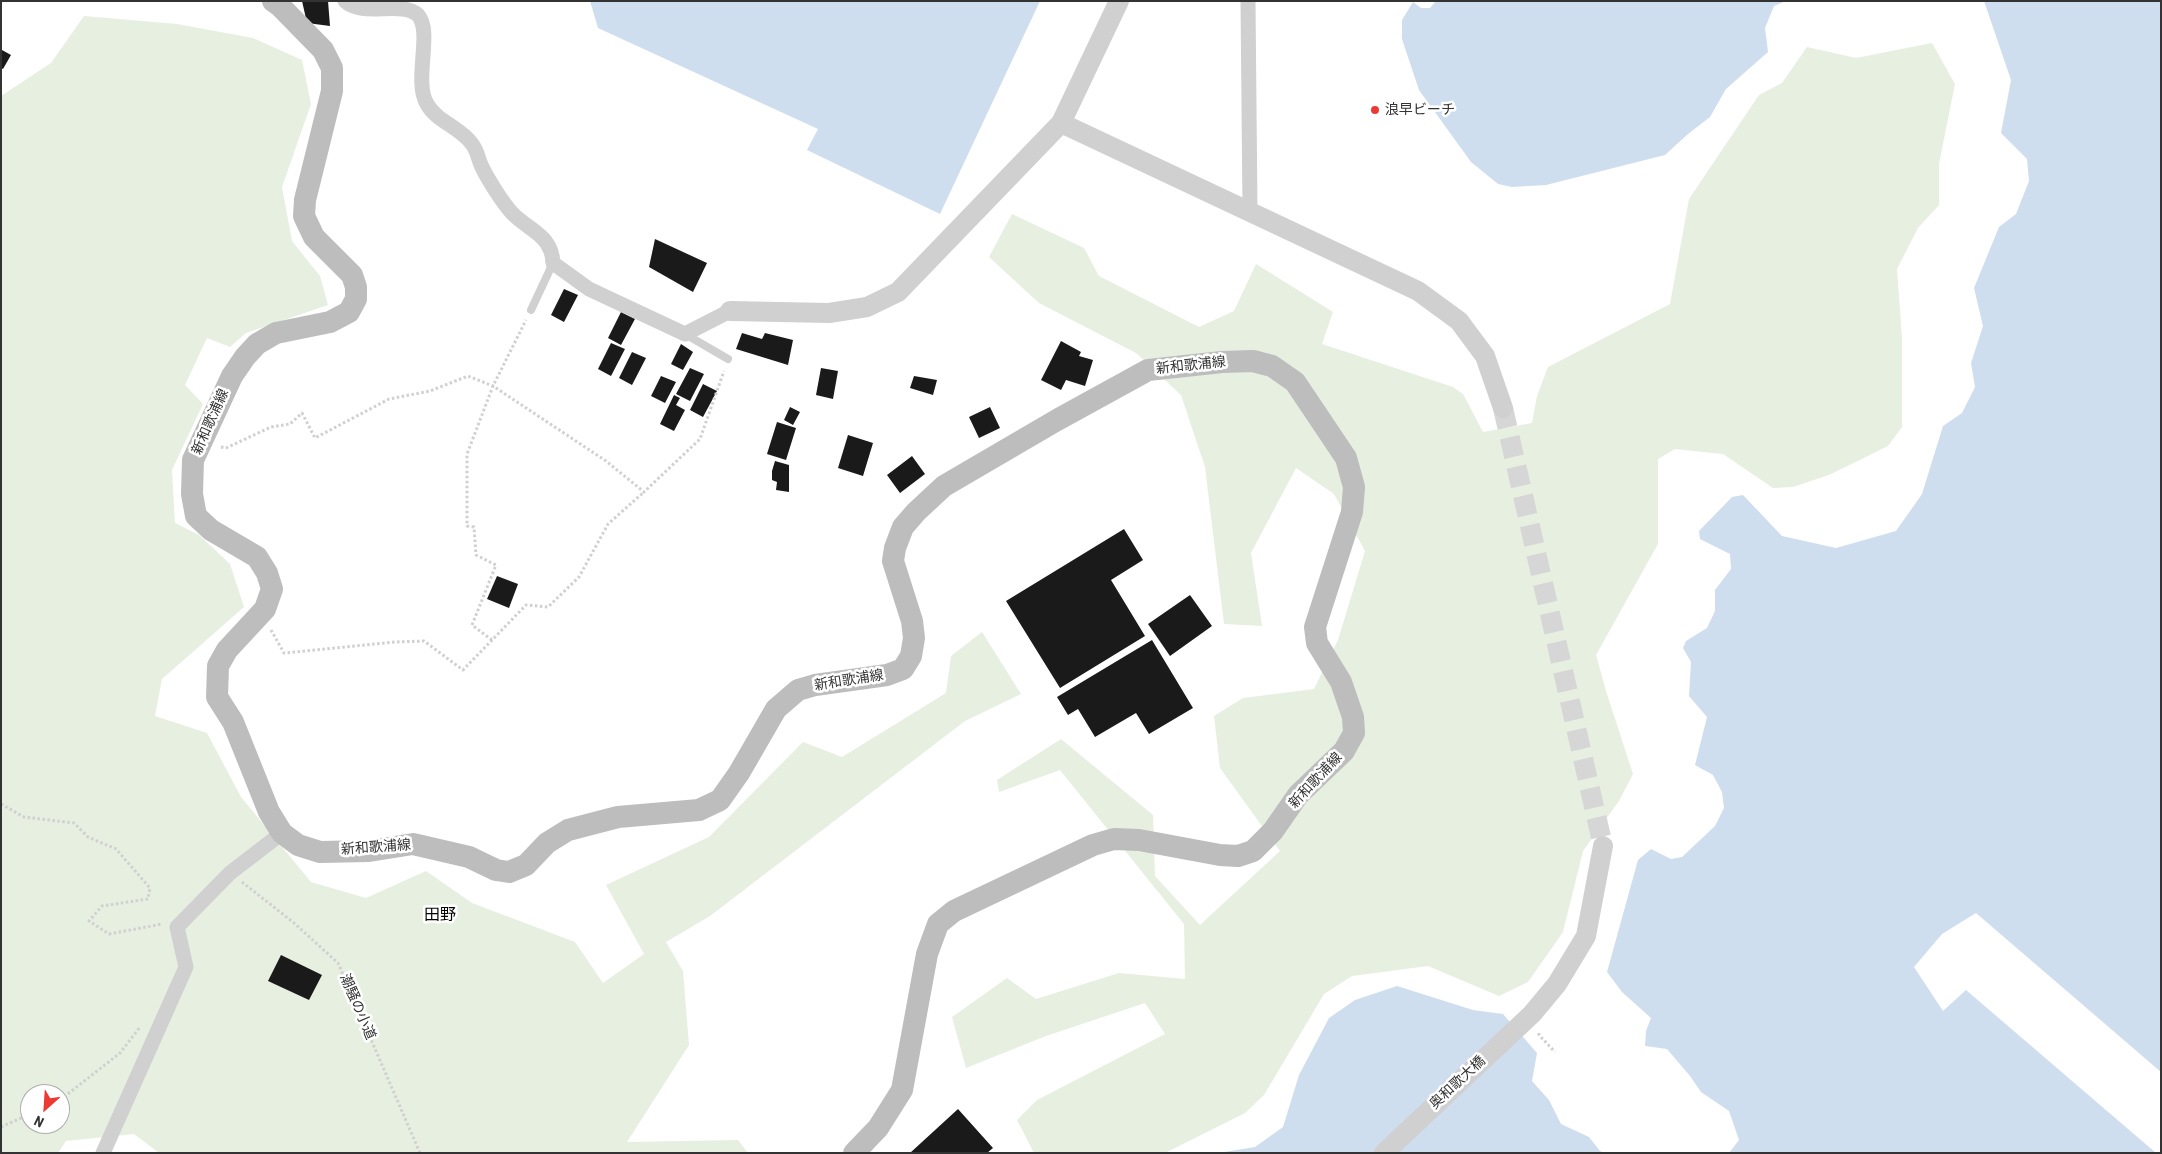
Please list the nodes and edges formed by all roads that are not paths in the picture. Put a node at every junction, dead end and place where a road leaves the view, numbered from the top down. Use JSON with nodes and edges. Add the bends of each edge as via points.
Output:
{"nodes":[{"id":1,"x":273,"y":1,"type":"edge"},
{"id":2,"x":346,"y":1,"type":"edge"},
{"id":3,"x":1119,"y":1,"type":"edge"},
{"id":4,"x":1248,"y":1,"type":"edge"},
{"id":5,"x":1062,"y":123,"type":"junction"},
{"id":6,"x":1250,"y":212,"type":"junction"},
{"id":7,"x":553,"y":263,"type":"junction"},
{"id":8,"x":531,"y":310,"type":"road end"},
{"id":9,"x":730,"y":311,"type":"joint"},
{"id":10,"x":685,"y":334,"type":"junction"},
{"id":11,"x":728,"y":359,"type":"road end"},
{"id":12,"x":1503,"y":408,"type":"tunnel mouth"},
{"id":13,"x":282,"y":833,"type":"junction"},
{"id":14,"x":1603,"y":846,"type":"tunnel mouth"},
{"id":15,"x":103,"y":1153,"type":"edge"},
{"id":16,"x":854,"y":1153,"type":"edge"},
{"id":17,"x":1384,"y":1153,"type":"edge"}],
"edges":[{"from":1,"to":13,"type":"main road","name":"新和歌浦線","via":[[323,50],[332,68],[332,91],[305,200],[304,216],[314,237],[352,275],[356,298],[349,312],[330,322],[276,333],[257,344],[232,376],[193,460],[192,494],[196,516],[211,530],[257,557],[272,588],[265,609],[227,650],[218,666],[217,697],[233,722],[269,812]]},
{"from":2,"to":7,"type":"street","via":[[366,8],[405,7],[418,14],[423,25],[422,88],[427,104],[473,145],[482,167],[512,213],[535,230],[553,251]]},
{"from":3,"to":5,"type":"street"},
{"from":4,"to":6,"type":"street"},
{"from":5,"to":6,"type":"street"},
{"from":5,"to":9,"type":"street","via":[[898,292],[867,307],[829,313]]},
{"from":6,"to":12,"type":"street","via":[[1418,291],[1458,321],[1485,356]]},
{"from":7,"to":8,"type":"lane"},
{"from":7,"to":10,"type":"street","via":[[588,289]]},
{"from":9,"to":10,"type":"street"},
{"from":10,"to":11,"type":"lane"},
{"from":13,"to":15,"type":"street","via":[[230,873],[177,927],[186,967]]},
{"from":13,"to":16,"type":"main road","name":"新和歌浦線","via":[[298,845],[320,852],[369,851],[414,844],[469,857],[496,870],[509,872],[526,865],[547,843],[568,830],[618,817],[699,810],[720,800],[776,709],[798,690],[887,675],[902,669],[911,656],[914,638],[912,621],[893,561],[895,548],[903,527],[944,486],[1148,370],[1245,361],[1272,366],[1295,382],[1346,458],[1354,487],[1346,534],[1315,627],[1317,643],[1341,682],[1353,717],[1354,733],[1344,751],[1298,796],[1273,831],[1253,851],[1238,856],[1220,855],[1138,840],[1114,839],[1093,845],[954,911],[938,924],[927,954],[902,1090],[878,1128]]},
{"from":14,"to":17,"type":"street","name":"奥和歌大橋","via":[[1586,936],[1557,984],[1532,1014]]}]}
